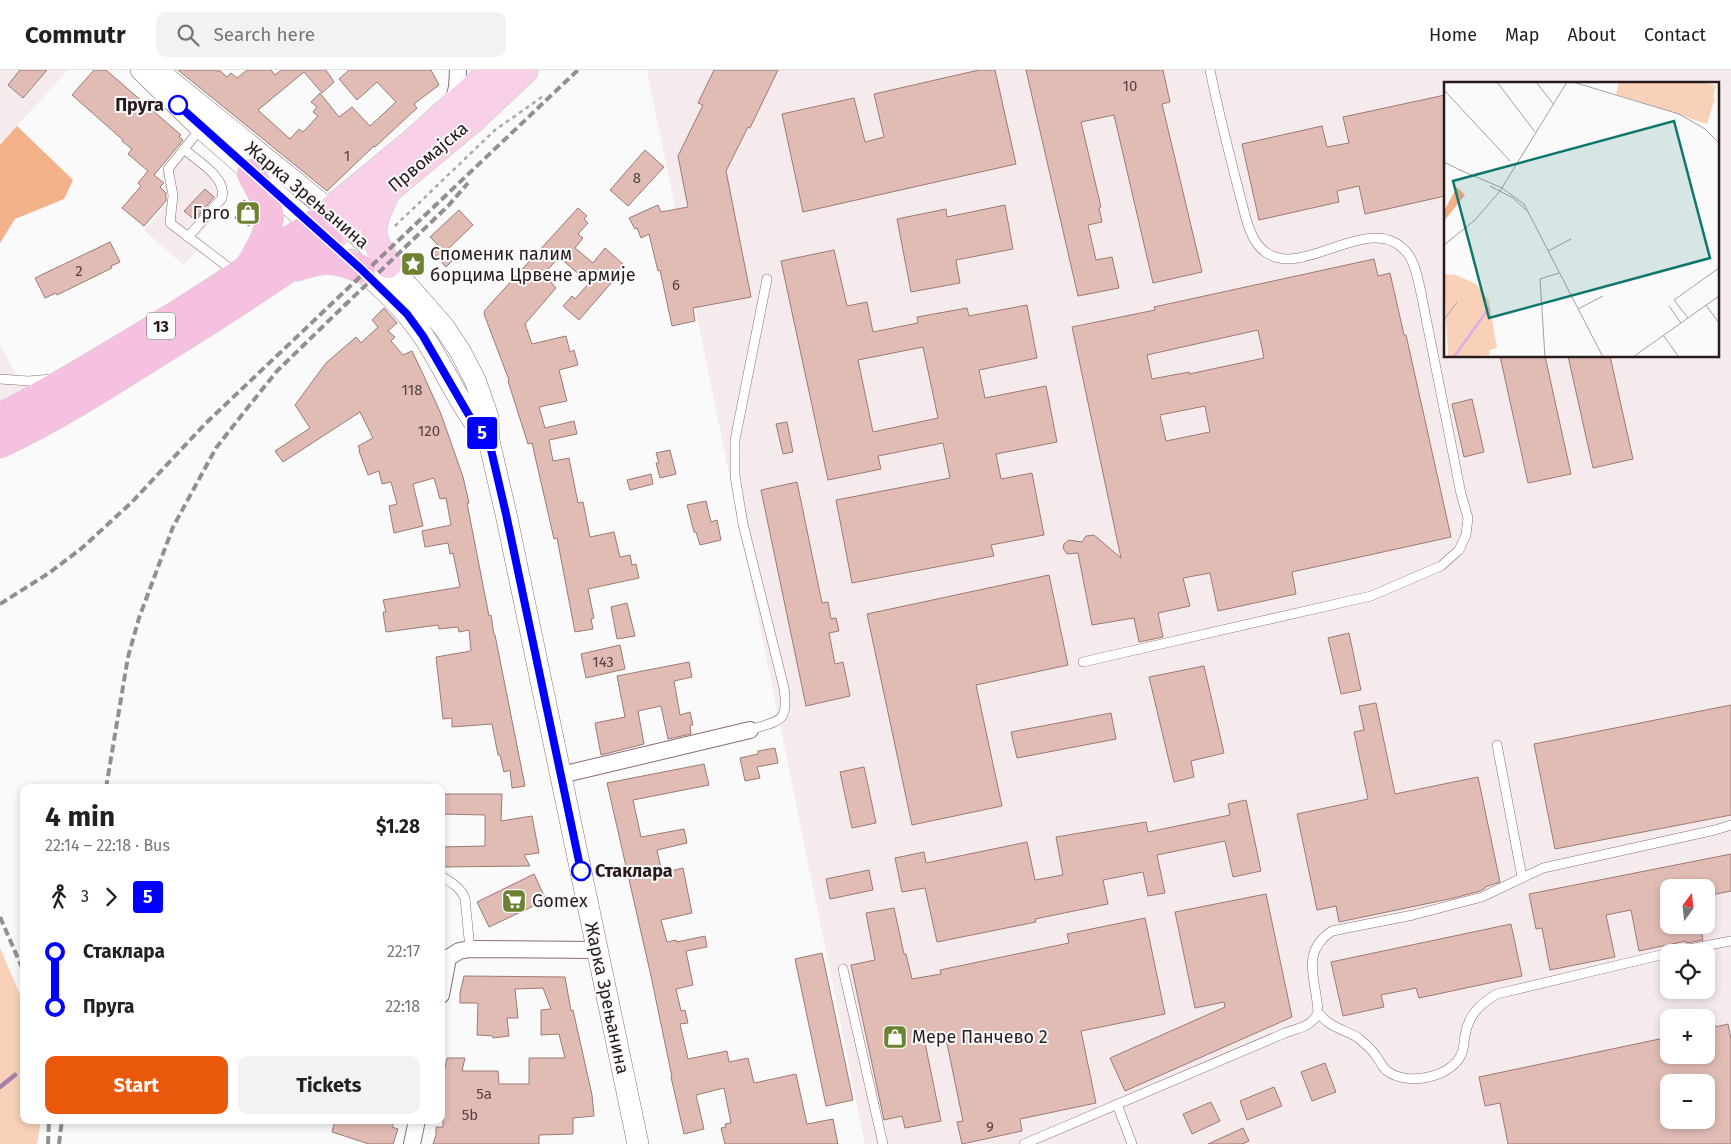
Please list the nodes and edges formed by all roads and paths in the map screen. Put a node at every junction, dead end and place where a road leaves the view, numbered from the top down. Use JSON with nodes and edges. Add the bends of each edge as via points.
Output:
{"nodes":[{"id":1,"x":141,"y":70,"type":"edge"},
{"id":2,"x":157,"y":70,"type":"edge"},
{"id":3,"x":458,"y":70,"type":"edge"},
{"id":4,"x":493,"y":70,"type":"edge"},
{"id":5,"x":524,"y":70,"type":"edge"},
{"id":6,"x":1210,"y":70,"type":"edge"},
{"id":7,"x":542,"y":97,"type":"dead end"},
{"id":8,"x":452,"y":107,"type":"junction"},
{"id":9,"x":201,"y":128,"type":"junction"},
{"id":10,"x":184,"y":150,"type":"junction"},
{"id":11,"x":251,"y":173,"type":"junction"},
{"id":12,"x":387,"y":192,"type":"junction"},
{"id":13,"x":330,"y":225,"type":"junction"},
{"id":14,"x":374,"y":234,"type":"junction"},
{"id":15,"x":188,"y":237,"type":"junction"},
{"id":16,"x":388,"y":265,"type":"junction"},
{"id":17,"x":288,"y":269,"type":"junction"},
{"id":18,"x":361,"y":269,"type":"junction"},
{"id":19,"x":243,"y":273,"type":"junction"},
{"id":20,"x":767,"y":279,"type":"dead end"},
{"id":21,"x":0,"y":379,"type":"edge"},
{"id":22,"x":79,"y":388,"type":"junction"},
{"id":23,"x":0,"y":417,"type":"edge"},
{"id":24,"x":489,"y":441,"type":"junction"},
{"id":25,"x":0,"y":444,"type":"edge"},
{"id":26,"x":1083,"y":662,"type":"dead end"},
{"id":27,"x":750,"y":730,"type":"joint"},
{"id":28,"x":1497,"y":745,"type":"dead end"},
{"id":29,"x":561,"y":774,"type":"junction"},
{"id":30,"x":1731,"y":825,"type":"edge"},
{"id":31,"x":445,"y":878,"type":"edge"},
{"id":32,"x":1522,"y":878,"type":"junction"},
{"id":33,"x":1731,"y":941,"type":"edge"},
{"id":34,"x":1715,"y":944,"type":"edge"},
{"id":35,"x":470,"y":949,"type":"junction"},
{"id":36,"x":598,"y":950,"type":"junction"},
{"id":37,"x":1660,"y":955,"type":"edge"},
{"id":38,"x":843,"y":969,"type":"dead end"},
{"id":39,"x":445,"y":974,"type":"edge"},
{"id":40,"x":1318,"y":1013,"type":"junction"},
{"id":41,"x":1117,"y":1104,"type":"junction"},
{"id":42,"x":416,"y":1124,"type":"edge"},
{"id":43,"x":412,"y":1144,"type":"edge"},
{"id":44,"x":638,"y":1144,"type":"edge"},
{"id":45,"x":883,"y":1144,"type":"edge"},
{"id":46,"x":1024,"y":1144,"type":"edge"},
{"id":47,"x":1132,"y":1144,"type":"edge"}],
"edges":[{"from":1,"to":9,"type":"street","name":"Жарка Зрењанина"},
{"from":2,"to":13,"type":"street","name":"Жарка Зрењанина"},
{"from":3,"to":8,"type":"street"},
{"from":4,"to":8,"type":"main road","name":"Првомајска","number":"13"},
{"from":5,"to":12,"type":"main road","name":"Првомајска","number":"13","via":[[472,120]]},
{"from":6,"to":26,"type":"lane","via":[[1247,221],[1257,244],[1269,255],[1282,260],[1383,238],[1394,241],[1408,254],[1421,293],[1468,518],[1466,535],[1458,550],[1441,566],[1371,596]]},
{"from":7,"to":14,"type":"path","via":[[495,130],[388,232]]},
{"from":8,"to":13,"type":"main road","name":"Првомајска","number":"13"},
{"from":9,"to":10,"type":"lane"},
{"from":9,"to":11,"type":"street","name":"Жарка Зрењанина"},
{"from":10,"to":15,"type":"lane","via":[[168,169],[173,195],[170,223]]},
{"from":10,"to":15,"type":"lane","via":[[219,180],[224,192]]},
{"from":11,"to":13,"type":"street","name":"Жарка Зрењанина"},
{"from":11,"to":19,"type":"highway","via":[[268,206],[269,224],[261,246]]},
{"from":12,"to":13,"type":"main road","name":"Првомајска","number":"13"},
{"from":12,"to":14,"type":"main road"},
{"from":13,"to":16,"type":"street","name":"Жарка Зрењанина"},
{"from":13,"to":17,"type":"highway","number":"13"},
{"from":13,"to":18,"type":"street","name":"Жарка Зрењанина"},
{"from":13,"to":19,"type":"highway","number":"13"},
{"from":14,"to":16,"type":"main road"},
{"from":15,"to":19,"type":"lane"},
{"from":16,"to":24,"type":"street","name":"Жарка Зрењанина","via":[[428,307],[460,351],[488,417]]},
{"from":17,"to":18,"type":"highway","via":[[327,260]]},
{"from":17,"to":22,"type":"highway","number":"13","via":[[199,328]]},
{"from":18,"to":24,"type":"street","name":"Жарка Зрењанина","via":[[407,314],[474,424]]},
{"from":19,"to":22,"type":"highway","number":"13","via":[[156,329]]},
{"from":20,"to":27,"type":"lane","via":[[735,440],[735,476],[743,524],[787,706],[779,720]]},
{"from":21,"to":22,"type":"lane"},
{"from":22,"to":23,"type":"highway","number":"13"},
{"from":22,"to":25,"type":"highway","number":"13"},
{"from":24,"to":29,"type":"street","name":"Жарка Зрењанина"},
{"from":27,"to":29,"type":"street"},
{"from":28,"to":32,"type":"lane"},
{"from":29,"to":36,"type":"street","name":"Жарка Зрењанина"},
{"from":30,"to":32,"type":"lane","via":[[1543,868]]},
{"from":31,"to":35,"type":"lane","via":[[456,885],[465,898]]},
{"from":32,"to":40,"type":"lane","via":[[1482,897],[1332,931],[1321,938],[1312,960]]},
{"from":33,"to":34,"type":"lane"},
{"from":35,"to":36,"type":"street"},
{"from":35,"to":39,"type":"street","via":[[448,958]]},
{"from":36,"to":44,"type":"street","name":"Жарка Зрењанина"},
{"from":37,"to":40,"type":"lane","via":[[1497,994],[1482,1002],[1474,1013],[1455,1064],[1443,1072],[1423,1077],[1393,1075],[1357,1037],[1329,1023]]},
{"from":38,"to":45,"type":"lane"},
{"from":40,"to":41,"type":"lane","via":[[1308,1025]]},
{"from":41,"to":46,"type":"lane"},
{"from":41,"to":47,"type":"lane"},
{"from":42,"to":43,"type":"street"}]}
